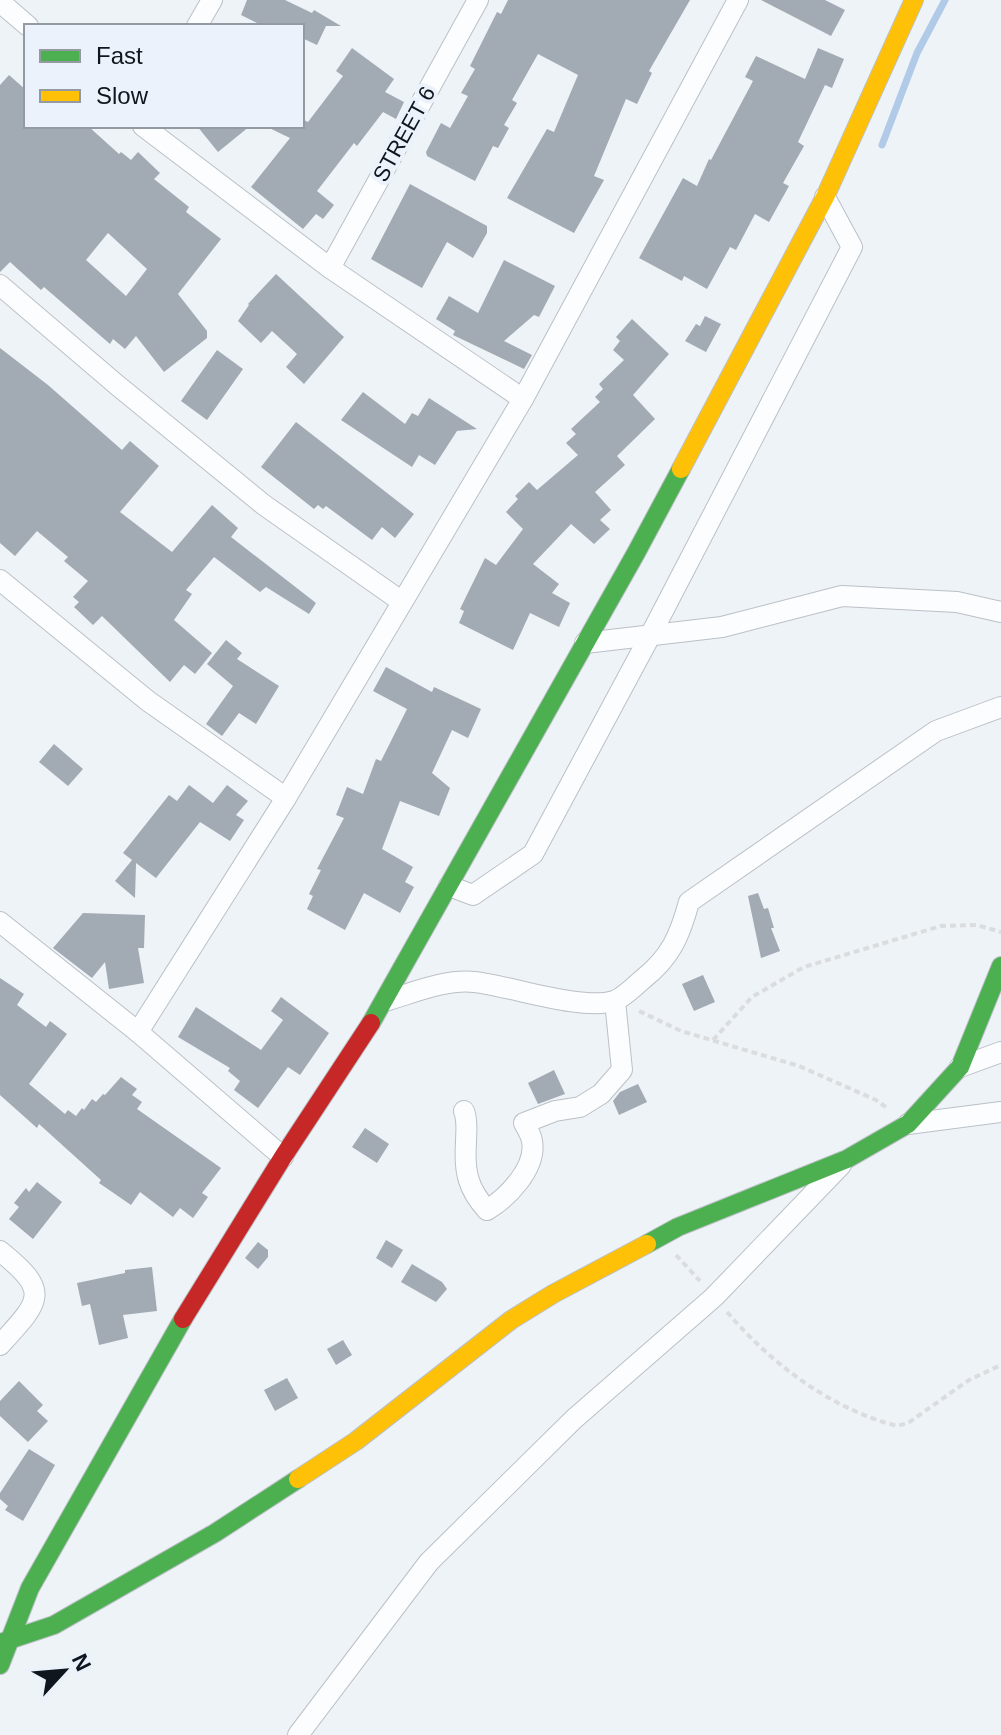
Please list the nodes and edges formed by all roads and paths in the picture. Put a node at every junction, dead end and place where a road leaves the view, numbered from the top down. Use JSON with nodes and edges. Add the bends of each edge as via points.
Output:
{"nodes":[{"id":1,"x":212,"y":0,"type":"edge"},
{"id":2,"x":478,"y":0,"type":"edge"},
{"id":3,"x":738,"y":0,"type":"edge"},
{"id":4,"x":914,"y":0,"type":"edge"},
{"id":5,"x":0,"y":2,"type":"edge"},
{"id":6,"x":26,"y":24,"type":"edge"},
{"id":7,"x":198,"y":24,"type":"edge"},
{"id":8,"x":146,"y":128,"type":"edge"},
{"id":9,"x":825,"y":197,"type":"junction"},
{"id":10,"x":330,"y":268,"type":"junction"},
{"id":11,"x":0,"y":285,"type":"edge"},
{"id":12,"x":523,"y":399,"type":"junction"},
{"id":13,"x":0,"y":580,"type":"edge"},
{"id":14,"x":401,"y":601,"type":"junction"},
{"id":15,"x":1001,"y":612,"type":"edge"},
{"id":16,"x":650,"y":636,"type":"junction"},
{"id":17,"x":585,"y":643,"type":"junction"},
{"id":18,"x":1001,"y":707,"type":"edge"},
{"id":19,"x":286,"y":798,"type":"junction"},
{"id":20,"x":449,"y":886,"type":"junction"},
{"id":21,"x":0,"y":922,"type":"edge"},
{"id":22,"x":1001,"y":932,"type":"edge"},
{"id":23,"x":1001,"y":966,"type":"edge"},
{"id":24,"x":619,"y":998,"type":"junction"},
{"id":25,"x":385,"y":1001,"type":"junction"},
{"id":26,"x":138,"y":1032,"type":"junction"},
{"id":27,"x":713,"y":1040,"type":"junction"},
{"id":28,"x":1001,"y":1052,"type":"edge"},
{"id":29,"x":960,"y":1067,"type":"junction"},
{"id":30,"x":464,"y":1111,"type":"dead end"},
{"id":31,"x":1001,"y":1112,"type":"edge"},
{"id":32,"x":908,"y":1124,"type":"junction"},
{"id":33,"x":283,"y":1157,"type":"junction"},
{"id":34,"x":847,"y":1159,"type":"junction"},
{"id":35,"x":0,"y":1251,"type":"edge"},
{"id":36,"x":679,"y":1258,"type":"dead end"},
{"id":37,"x":714,"y":1297,"type":"junction"},
{"id":38,"x":0,"y":1345,"type":"edge"},
{"id":39,"x":1001,"y":1365,"type":"edge"},
{"id":40,"x":4,"y":1643,"type":"edge"},
{"id":41,"x":0,"y":1665,"type":"edge"},
{"id":42,"x":298,"y":1735,"type":"edge"}],
"edges":[{"from":1,"to":7,"type":"street"},
{"from":2,"to":10,"type":"street","name":"STREET 6"},
{"from":3,"to":12,"type":"street"},
{"from":4,"to":9,"type":"street"},
{"from":5,"to":6,"type":"street"},
{"from":8,"to":10,"type":"street"},
{"from":9,"to":16,"type":"street","via":[[852,247]]},
{"from":9,"to":17,"type":"street"},
{"from":10,"to":12,"type":"street"},
{"from":11,"to":14,"type":"street","via":[[264,505]]},
{"from":12,"to":14,"type":"street"},
{"from":13,"to":19,"type":"street","via":[[148,701]]},
{"from":14,"to":19,"type":"street"},
{"from":15,"to":16,"type":"street","via":[[957,602],[842,596],[722,627]]},
{"from":16,"to":17,"type":"street"},
{"from":16,"to":20,"type":"street","via":[[533,854],[473,895]]},
{"from":17,"to":20,"type":"street"},
{"from":18,"to":24,"type":"street","via":[[936,731],[689,902],[678,939],[656,969]]},
{"from":19,"to":26,"type":"street"},
{"from":20,"to":25,"type":"street"},
{"from":21,"to":26,"type":"street"},
{"from":22,"to":27,"type":"path","via":[[977,925],[941,926],[804,967],[752,997]]},
{"from":23,"to":29,"type":"street"},
{"from":24,"to":25,"type":"street","via":[[577,1002],[503,985],[455,982]]},
{"from":24,"to":27,"type":"path","via":[[681,1031]]},
{"from":24,"to":30,"type":"street","via":[[622,1070],[601,1094],[580,1107],[524,1123],[533,1143],[527,1169],[501,1202],[487,1210],[473,1195],[464,1165]]},
{"from":25,"to":33,"type":"street"},
{"from":26,"to":33,"type":"street"},
{"from":27,"to":32,"type":"path","via":[[799,1066],[876,1100]]},
{"from":28,"to":29,"type":"street"},
{"from":29,"to":32,"type":"street"},
{"from":31,"to":32,"type":"street"},
{"from":32,"to":34,"type":"street"},
{"from":33,"to":40,"type":"street","via":[[154,1366]]},
{"from":34,"to":37,"type":"street"},
{"from":34,"to":40,"type":"street","via":[[678,1227],[553,1294],[511,1320],[356,1441],[215,1533],[54,1625]]},
{"from":35,"to":38,"type":"street","via":[[26,1272],[35,1288],[32,1306]]},
{"from":36,"to":37,"type":"path"},
{"from":37,"to":39,"type":"path","via":[[818,1394],[897,1426]]},
{"from":37,"to":42,"type":"street","via":[[574,1419],[429,1562]]},
{"from":40,"to":41,"type":"street"}]}
